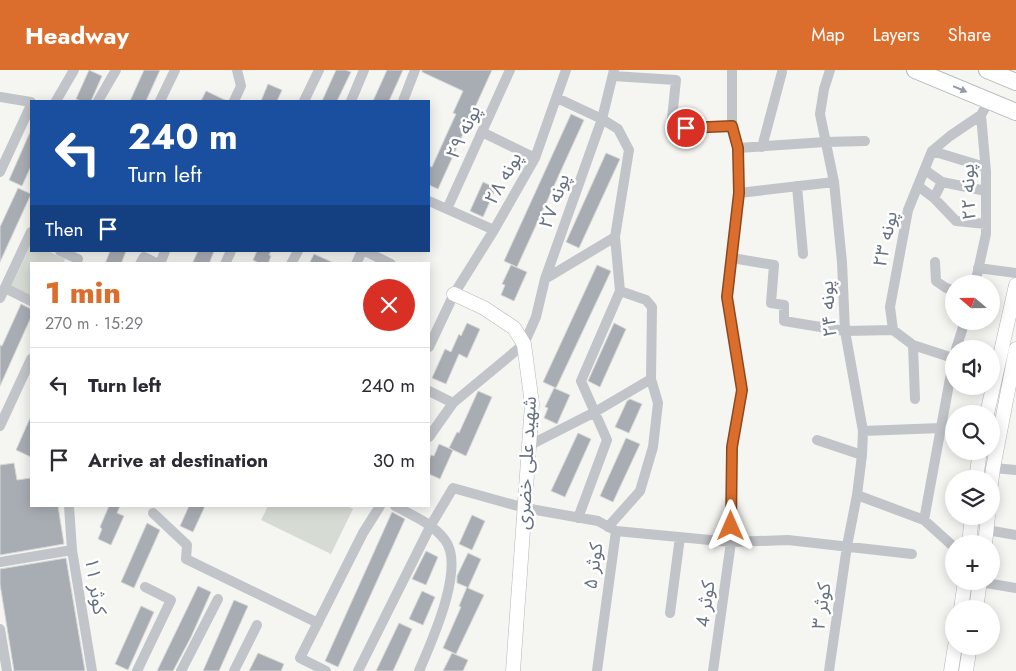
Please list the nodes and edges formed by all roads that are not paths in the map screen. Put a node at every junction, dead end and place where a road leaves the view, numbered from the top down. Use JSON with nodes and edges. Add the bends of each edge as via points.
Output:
{"nodes":[{"id":1,"x":74,"y":70,"type":"edge"},
{"id":2,"x":116,"y":70,"type":"edge"},
{"id":3,"x":175,"y":70,"type":"edge"},
{"id":4,"x":237,"y":70,"type":"edge"},
{"id":5,"x":319,"y":70,"type":"edge"},
{"id":6,"x":364,"y":70,"type":"edge"},
{"id":7,"x":416,"y":70,"type":"edge"},
{"id":8,"x":510,"y":70,"type":"edge"},
{"id":9,"x":566,"y":70,"type":"edge"},
{"id":10,"x":732,"y":70,"type":"edge"},
{"id":11,"x":830,"y":70,"type":"edge"},
{"id":12,"x":915,"y":70,"type":"edge"},
{"id":13,"x":987,"y":70,"type":"edge"},
{"id":14,"x":782,"y":72,"type":"dead end"},
{"id":15,"x":613,"y":73,"type":"edge"},
{"id":16,"x":1016,"y":82,"type":"edge"},
{"id":17,"x":0,"y":97,"type":"edge"},
{"id":18,"x":557,"y":98,"type":"junction"},
{"id":19,"x":57,"y":100,"type":"edge"},
{"id":20,"x":99,"y":100,"type":"edge"},
{"id":21,"x":160,"y":100,"type":"edge"},
{"id":22,"x":235,"y":100,"type":"edge"},
{"id":23,"x":304,"y":100,"type":"edge"},
{"id":24,"x":351,"y":100,"type":"edge"},
{"id":25,"x":403,"y":100,"type":"edge"},
{"id":26,"x":989,"y":101,"type":"junction"},
{"id":27,"x":30,"y":103,"type":"edge"},
{"id":28,"x":30,"y":105,"type":"edge"},
{"id":29,"x":1016,"y":112,"type":"edge"},
{"id":30,"x":981,"y":115,"type":"junction"},
{"id":31,"x":602,"y":119,"type":"junction"},
{"id":32,"x":732,"y":126,"type":"junction"},
{"id":33,"x":482,"y":132,"type":"junction"},
{"id":34,"x":865,"y":141,"type":"dead end"},
{"id":35,"x":825,"y":142,"type":"junction"},
{"id":36,"x":762,"y":147,"type":"junction"},
{"id":37,"x":738,"y":148,"type":"junction"},
{"id":38,"x":932,"y":151,"type":"junction"},
{"id":39,"x":535,"y":158,"type":"junction"},
{"id":40,"x":985,"y":167,"type":"junction"},
{"id":41,"x":925,"y":170,"type":"junction"},
{"id":42,"x":0,"y":172,"type":"edge"},
{"id":43,"x":834,"y":182,"type":"junction"},
{"id":44,"x":942,"y":182,"type":"junction"},
{"id":45,"x":797,"y":186,"type":"junction"},
{"id":46,"x":918,"y":186,"type":"junction"},
{"id":47,"x":986,"y":192,"type":"junction"},
{"id":48,"x":739,"y":193,"type":"junction"},
{"id":49,"x":934,"y":198,"type":"junction"},
{"id":50,"x":430,"y":201,"type":"edge"},
{"id":51,"x":447,"y":209,"type":"junction"},
{"id":52,"x":986,"y":224,"type":"junction"},
{"id":53,"x":494,"y":230,"type":"junction"},
{"id":54,"x":30,"y":236,"type":"edge"},
{"id":55,"x":615,"y":237,"type":"junction"},
{"id":56,"x":63,"y":252,"type":"edge"},
{"id":57,"x":365,"y":252,"type":"edge"},
{"id":58,"x":803,"y":254,"type":"dead end"},
{"id":59,"x":78,"y":258,"type":"edge"},
{"id":60,"x":732,"y":258,"type":"junction"},
{"id":61,"x":141,"y":262,"type":"edge"},
{"id":62,"x":155,"y":262,"type":"edge"},
{"id":63,"x":387,"y":262,"type":"edge"},
{"id":64,"x":935,"y":262,"type":"dead end"},
{"id":65,"x":978,"y":268,"type":"junction"},
{"id":66,"x":1016,"y":274,"type":"edge"},
{"id":67,"x":977,"y":275,"type":"edge"},
{"id":68,"x":545,"y":279,"type":"junction"},
{"id":69,"x":1016,"y":286,"type":"edge"},
{"id":70,"x":945,"y":287,"type":"edge"},
{"id":71,"x":5,"y":288,"type":"junction"},
{"id":72,"x":620,"y":291,"type":"junction"},
{"id":73,"x":454,"y":294,"type":"junction"},
{"id":74,"x":0,"y":298,"type":"edge"},
{"id":75,"x":30,"y":300,"type":"edge"},
{"id":76,"x":846,"y":330,"type":"junction"},
{"id":77,"x":893,"y":330,"type":"junction"},
{"id":78,"x":524,"y":344,"type":"junction"},
{"id":79,"x":430,"y":345,"type":"edge"},
{"id":80,"x":913,"y":345,"type":"junction"},
{"id":81,"x":1016,"y":349,"type":"edge"},
{"id":82,"x":945,"y":355,"type":"edge"},
{"id":83,"x":30,"y":361,"type":"edge"},
{"id":84,"x":651,"y":379,"type":"junction"},
{"id":85,"x":430,"y":392,"type":"edge"},
{"id":86,"x":947,"y":395,"type":"edge"},
{"id":87,"x":914,"y":399,"type":"dead end"},
{"id":88,"x":453,"y":403,"type":"junction"},
{"id":89,"x":989,"y":405,"type":"edge"},
{"id":90,"x":1010,"y":406,"type":"edge"},
{"id":91,"x":595,"y":412,"type":"junction"},
{"id":92,"x":0,"y":426,"type":"edge"},
{"id":93,"x":941,"y":428,"type":"junction"},
{"id":94,"x":863,"y":431,"type":"junction"},
{"id":95,"x":430,"y":436,"type":"edge"},
{"id":96,"x":817,"y":440,"type":"dead end"},
{"id":97,"x":530,"y":445,"type":"junction"},
{"id":98,"x":862,"y":454,"type":"junction"},
{"id":99,"x":993,"y":468,"type":"joint"},
{"id":100,"x":1016,"y":470,"type":"edge"},
{"id":101,"x":857,"y":495,"type":"junction"},
{"id":102,"x":69,"y":507,"type":"edge"},
{"id":103,"x":379,"y":507,"type":"edge"},
{"id":104,"x":397,"y":507,"type":"edge"},
{"id":105,"x":525,"y":508,"type":"junction"},
{"id":106,"x":152,"y":513,"type":"dead end"},
{"id":107,"x":578,"y":518,"type":"junction"},
{"id":108,"x":924,"y":520,"type":"junction"},
{"id":109,"x":431,"y":525,"type":"junction"},
{"id":110,"x":612,"y":529,"type":"junction"},
{"id":111,"x":987,"y":530,"type":"edge"},
{"id":112,"x":1016,"y":535,"type":"edge"},
{"id":113,"x":680,"y":537,"type":"junction"},
{"id":114,"x":945,"y":539,"type":"edge"},
{"id":115,"x":731,"y":542,"type":"junction"},
{"id":116,"x":847,"y":546,"type":"junction"},
{"id":117,"x":72,"y":550,"type":"junction"},
{"id":118,"x":912,"y":554,"type":"dead end"},
{"id":119,"x":0,"y":562,"type":"edge"},
{"id":120,"x":1000,"y":585,"type":"edge"},
{"id":121,"x":145,"y":587,"type":"dead end"},
{"id":122,"x":1016,"y":588,"type":"edge"},
{"id":123,"x":218,"y":599,"type":"dead end"},
{"id":124,"x":670,"y":614,"type":"dead end"},
{"id":125,"x":318,"y":623,"type":"junction"},
{"id":126,"x":257,"y":625,"type":"dead end"},
{"id":127,"x":0,"y":629,"type":"edge"},
{"id":128,"x":954,"y":655,"type":"edge"},
{"id":129,"x":969,"y":655,"type":"edge"},
{"id":130,"x":7,"y":671,"type":"edge"},
{"id":131,"x":92,"y":671,"type":"edge"},
{"id":132,"x":138,"y":671,"type":"edge"},
{"id":133,"x":181,"y":671,"type":"edge"},
{"id":134,"x":234,"y":671,"type":"edge"},
{"id":135,"x":326,"y":671,"type":"edge"},
{"id":136,"x":358,"y":671,"type":"edge"},
{"id":137,"x":419,"y":671,"type":"edge"},
{"id":138,"x":513,"y":671,"type":"edge"},
{"id":139,"x":596,"y":671,"type":"edge"},
{"id":140,"x":713,"y":671,"type":"edge"},
{"id":141,"x":829,"y":671,"type":"edge"},
{"id":142,"x":951,"y":671,"type":"edge"},
{"id":143,"x":966,"y":671,"type":"edge"}],
"edges":[{"from":1,"to":19,"type":"street"},
{"from":2,"to":20,"type":"street"},
{"from":3,"to":21,"type":"street"},
{"from":4,"to":22,"type":"street","via":[[242,86]]},
{"from":5,"to":23,"type":"street"},
{"from":6,"to":24,"type":"street"},
{"from":7,"to":25,"type":"street"},
{"from":8,"to":33,"type":"street","name":"پونه ۲۹"},
{"from":9,"to":18,"type":"street","name":"پونه ۲۸"},
{"from":10,"to":32,"type":"street","name":"کوثر 4"},
{"from":11,"to":35,"type":"street","name":"پونه ۲۴","via":[[820,114]]},
{"from":12,"to":26,"type":"main road","one_way":true},
{"from":13,"to":16,"type":"main road"},
{"from":14,"to":36,"type":"street"},
{"from":15,"to":31,"type":"street","name":"پونه ۲۷"},
{"from":15,"to":32,"type":"street","via":[[676,80],[670,128]]},
{"from":17,"to":27,"type":"street"},
{"from":18,"to":31,"type":"street"},
{"from":18,"to":39,"type":"street","name":"پونه ۲۸"},
{"from":26,"to":29,"type":"main road"},
{"from":26,"to":30,"type":"street"},
{"from":28,"to":42,"type":"street"},
{"from":30,"to":38,"type":"street"},
{"from":30,"to":40,"type":"street","name":"پونه ۲۲"},
{"from":31,"to":55,"type":"street","via":[[618,130],[629,150]]},
{"from":31,"to":68,"type":"street","name":"پونه ۲۷"},
{"from":32,"to":37,"type":"street","name":"کوثر 4"},
{"from":33,"to":39,"type":"street"},
{"from":33,"to":51,"type":"street","name":"پونه ۲۹"},
{"from":34,"to":35,"type":"street"},
{"from":35,"to":36,"type":"street"},
{"from":35,"to":43,"type":"street","name":"پونه ۲۴"},
{"from":36,"to":37,"type":"street"},
{"from":37,"to":48,"type":"street","name":"کوثر 4"},
{"from":38,"to":40,"type":"street"},
{"from":38,"to":41,"type":"street","name":"پونه ۲۳"},
{"from":39,"to":53,"type":"street","name":"پونه ۲۸"},
{"from":40,"to":47,"type":"street","name":"پونه ۲۲"},
{"from":41,"to":44,"type":"street"},
{"from":41,"to":46,"type":"street","name":"پونه ۲۳"},
{"from":43,"to":45,"type":"street"},
{"from":43,"to":76,"type":"street","name":"پونه ۲۴"},
{"from":44,"to":47,"type":"street"},
{"from":44,"to":49,"type":"street"},
{"from":45,"to":48,"type":"street"},
{"from":45,"to":58,"type":"street"},
{"from":46,"to":49,"type":"street"},
{"from":46,"to":77,"type":"street","name":"پونه ۲۳","via":[[908,210],[897,264],[890,307]]},
{"from":47,"to":52,"type":"street","name":"پونه ۲۲"},
{"from":48,"to":60,"type":"street","name":"کوثر 4"},
{"from":49,"to":52,"type":"street","via":[[956,221]]},
{"from":50,"to":51,"type":"street"},
{"from":51,"to":53,"type":"street"},
{"from":52,"to":65,"type":"street","name":"پونه ۲۲"},
{"from":53,"to":73,"type":"street","name":"پونه ۲۸"},
{"from":54,"to":71,"type":"street"},
{"from":55,"to":68,"type":"street"},
{"from":55,"to":72,"type":"street"},
{"from":56,"to":59,"type":"street"},
{"from":57,"to":63,"type":"street"},
{"from":60,"to":76,"type":"street","via":[[774,265],[771,303],[784,305],[784,321]]},
{"from":60,"to":115,"type":"street","name":"کوثر 4","via":[[727,297],[742,390],[732,447]]},
{"from":61,"to":62,"type":"street","via":[[144,257]]},
{"from":64,"to":70,"type":"street","via":[[936,281]]},
{"from":65,"to":66,"type":"street"},
{"from":65,"to":67,"type":"street","name":"پونه ۲۲"},
{"from":68,"to":78,"type":"street","name":"پونه ۲۷","via":[[536,316]]},
{"from":69,"to":89,"type":"main road"},
{"from":71,"to":74,"type":"street"},
{"from":71,"to":75,"type":"street"},
{"from":72,"to":84,"type":"street","via":[[646,300],[652,307]]},
{"from":72,"to":91,"type":"street","via":[[581,381]]},
{"from":73,"to":78,"type":"main road","via":[[484,308],[514,328]]},
{"from":73,"to":79,"type":"street","name":"پونه ۲۸"},
{"from":76,"to":77,"type":"street"},
{"from":76,"to":94,"type":"street","name":"پونه ۲۴"},
{"from":77,"to":80,"type":"street"},
{"from":78,"to":88,"type":"street"},
{"from":78,"to":97,"type":"main road","name":"شهید علی خضری","via":[[532,404]]},
{"from":80,"to":82,"type":"street"},
{"from":80,"to":87,"type":"street"},
{"from":81,"to":90,"type":"main road"},
{"from":83,"to":92,"type":"street"},
{"from":84,"to":91,"type":"street"},
{"from":84,"to":110,"type":"street","via":[[658,404],[654,447],[640,491]]},
{"from":85,"to":88,"type":"street"},
{"from":86,"to":93,"type":"street"},
{"from":88,"to":95,"type":"street"},
{"from":90,"to":99,"type":"main road"},
{"from":91,"to":97,"type":"street"},
{"from":91,"to":107,"type":"street","via":[[607,440]]},
{"from":93,"to":94,"type":"street"},
{"from":93,"to":108,"type":"street"},
{"from":94,"to":98,"type":"street","name":"پونه ۲۴"},
{"from":96,"to":98,"type":"street"},
{"from":97,"to":105,"type":"main road","name":"شهید علی خضری"},
{"from":98,"to":101,"type":"street","name":"پونه ۲۴"},
{"from":99,"to":100,"type":"street"},
{"from":101,"to":108,"type":"street"},
{"from":101,"to":116,"type":"street","name":"پونه ۲۴"},
{"from":102,"to":117,"type":"street","name":"کوثر ۱۱"},
{"from":103,"to":125,"type":"street"},
{"from":104,"to":109,"type":"street"},
{"from":105,"to":107,"type":"street","name":"کوثر ۵"},
{"from":105,"to":109,"type":"street","name":"کوثر ۵","via":[[454,488]]},
{"from":105,"to":138,"type":"main road","name":"شهید علی خضری"},
{"from":106,"to":125,"type":"street","via":[[187,544],[186,559]]},
{"from":107,"to":110,"type":"street","name":"کوثر ۵","via":[[598,521]]},
{"from":108,"to":114,"type":"street"},
{"from":109,"to":136,"type":"street"},
{"from":109,"to":137,"type":"street","via":[[447,542],[453,567],[434,638]]},
{"from":110,"to":113,"type":"street"},
{"from":110,"to":139,"type":"street","name":"کوثر ۵"},
{"from":111,"to":112,"type":"street"},
{"from":113,"to":115,"type":"street"},
{"from":113,"to":124,"type":"street"},
{"from":115,"to":116,"type":"street","via":[[788,540]]},
{"from":115,"to":140,"type":"street","name":"کوثر 4"},
{"from":116,"to":118,"type":"street"},
{"from":116,"to":141,"type":"street","name":"کوثر ۳"},
{"from":117,"to":119,"type":"street"},
{"from":117,"to":131,"type":"street","name":"کوثر ۱۱"},
{"from":120,"to":122,"type":"street"},
{"from":121,"to":132,"type":"street","via":[[171,600]]},
{"from":123,"to":133,"type":"street"},
{"from":125,"to":135,"type":"street","via":[[300,658]]},
{"from":126,"to":134,"type":"street"},
{"from":127,"to":130,"type":"street"},
{"from":128,"to":142,"type":"main road"},
{"from":129,"to":143,"type":"main road"}]}
